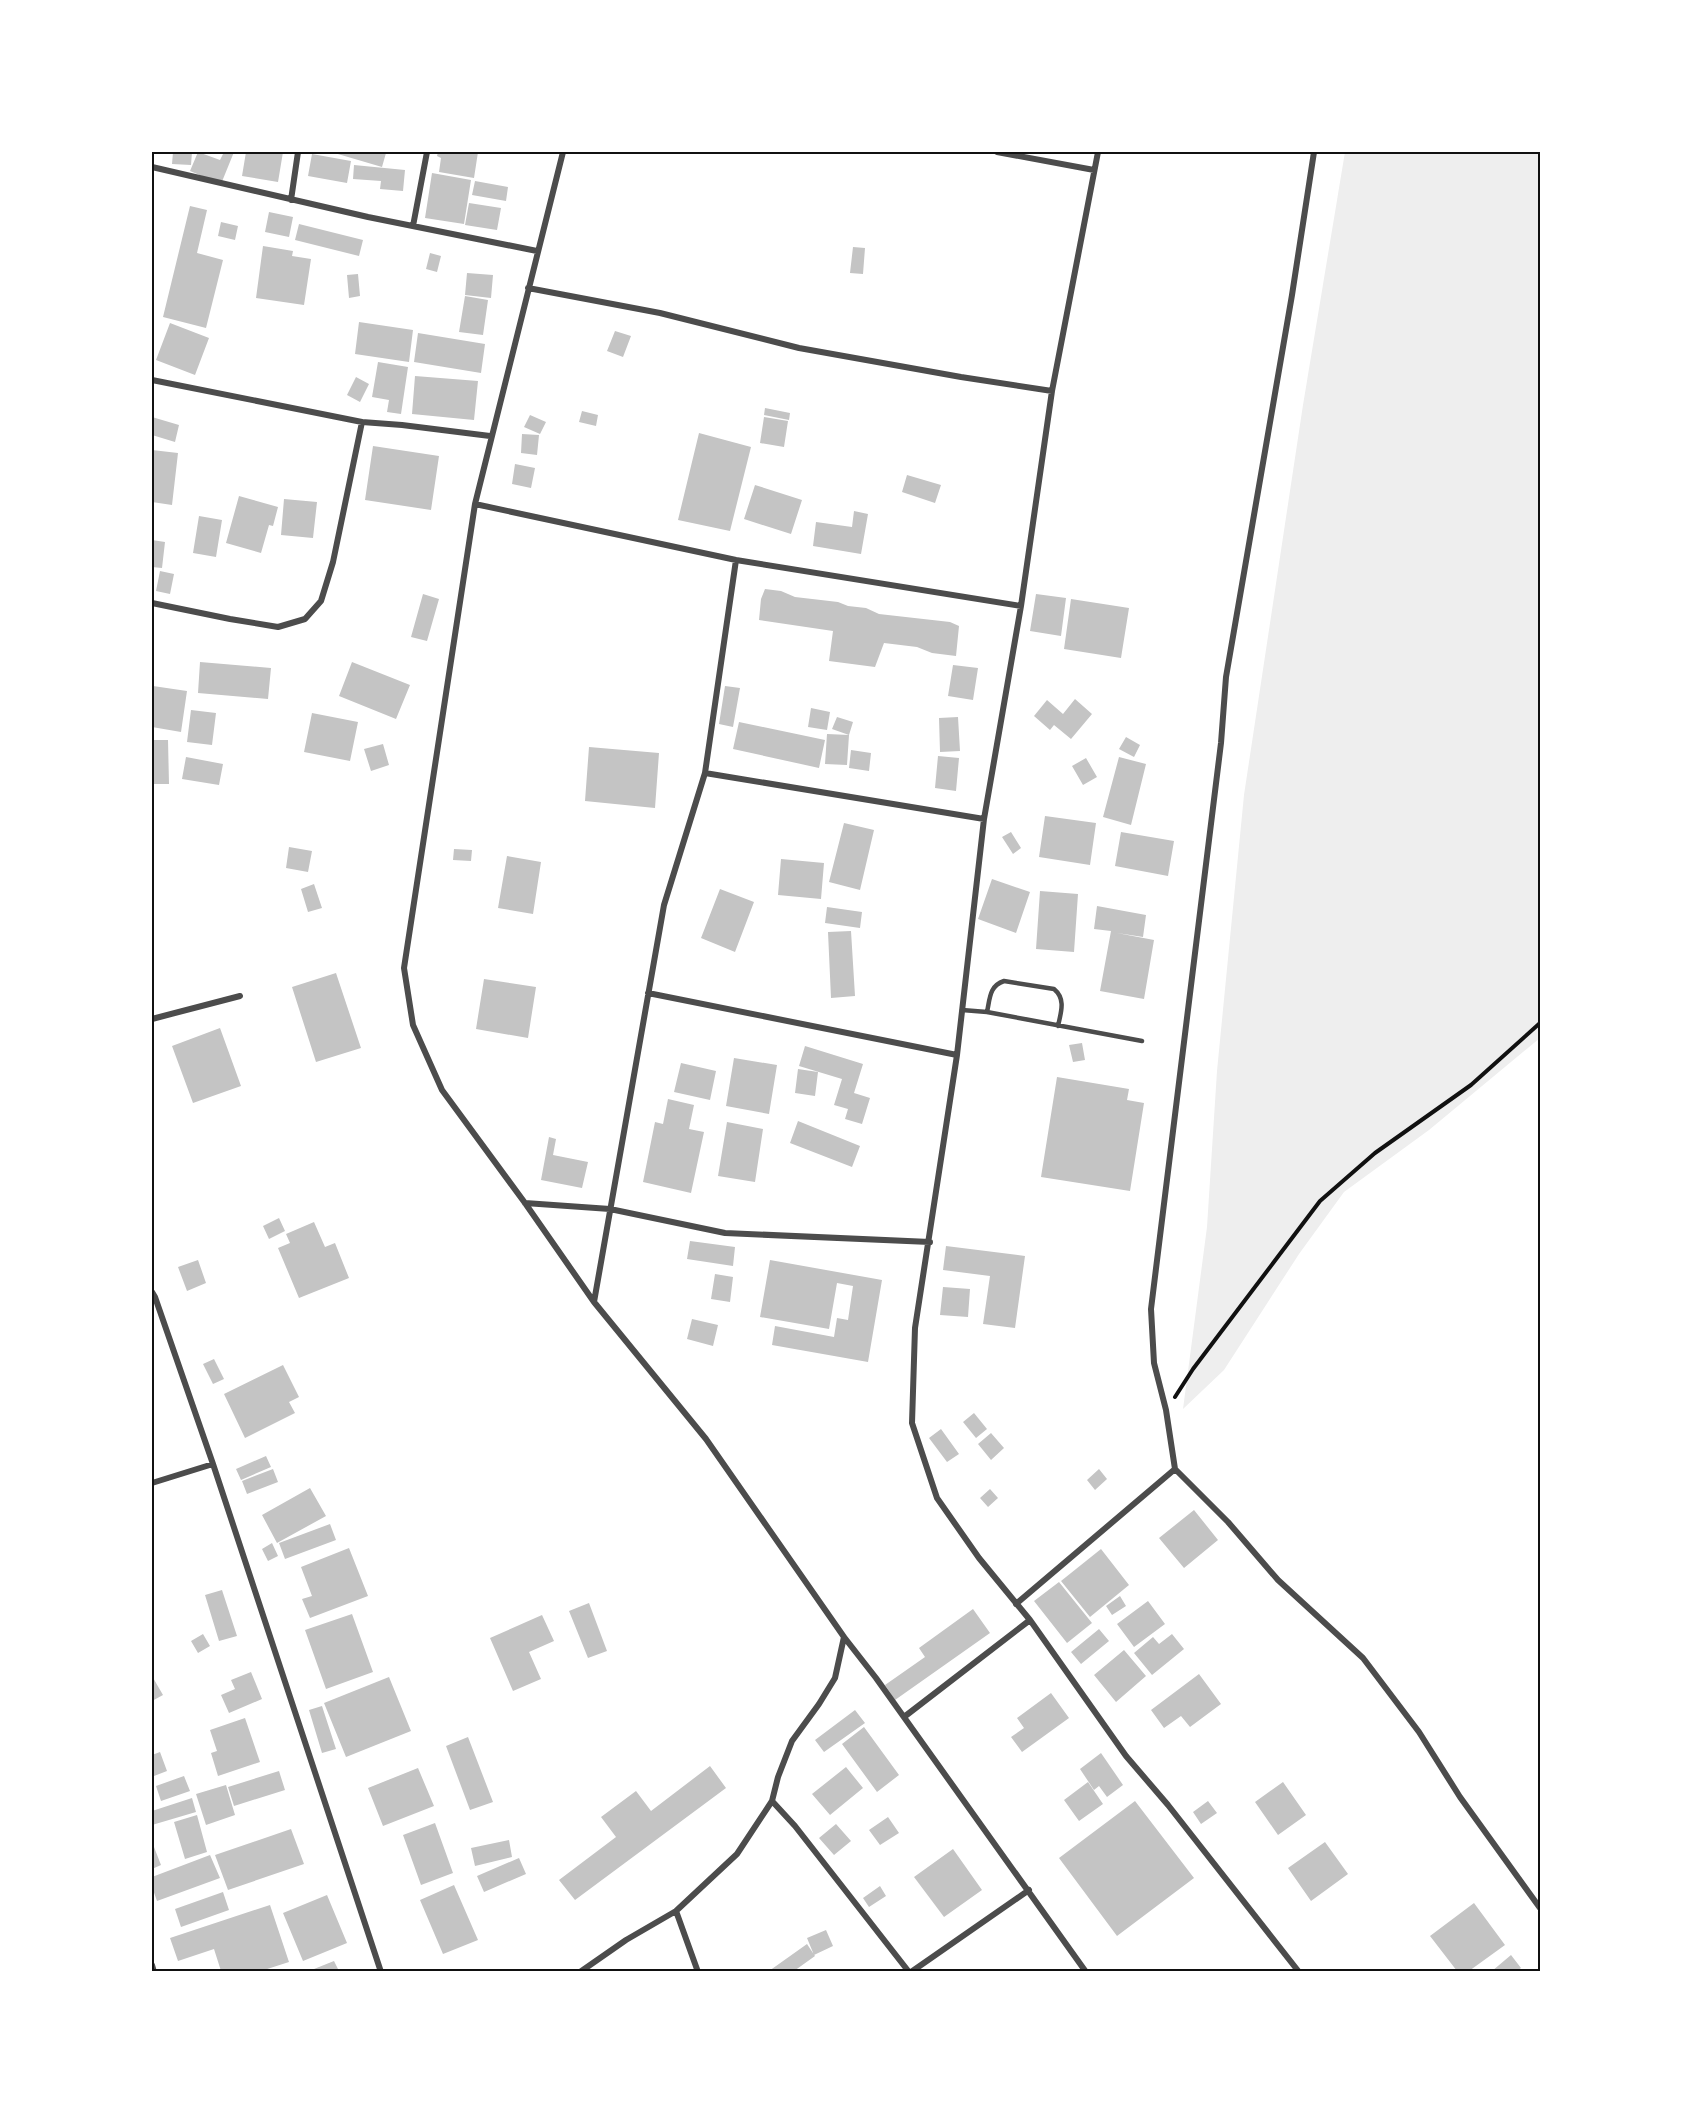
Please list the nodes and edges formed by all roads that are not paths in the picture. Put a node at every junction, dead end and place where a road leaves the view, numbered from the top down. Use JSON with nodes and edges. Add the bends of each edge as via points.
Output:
{"nodes":[{"id":1,"x":298,"y":152,"type":"edge"},
{"id":2,"x":428,"y":152,"type":"edge"},
{"id":3,"x":563,"y":152,"type":"edge"},
{"id":4,"x":997,"y":152,"type":"edge"},
{"id":5,"x":1098,"y":152,"type":"edge"},
{"id":6,"x":1314,"y":152,"type":"edge"},
{"id":7,"x":152,"y":167,"type":"edge"},
{"id":8,"x":1094,"y":170,"type":"junction"},
{"id":9,"x":291,"y":200,"type":"junction"},
{"id":10,"x":413,"y":226,"type":"junction"},
{"id":11,"x":537,"y":251,"type":"junction"},
{"id":12,"x":528,"y":288,"type":"junction"},
{"id":13,"x":152,"y":380,"type":"edge"},
{"id":14,"x":1052,"y":391,"type":"junction"},
{"id":15,"x":362,"y":422,"type":"junction"},
{"id":16,"x":490,"y":436,"type":"junction"},
{"id":17,"x":475,"y":504,"type":"junction"},
{"id":18,"x":736,"y":560,"type":"junction"},
{"id":19,"x":152,"y":603,"type":"edge"},
{"id":20,"x":1021,"y":606,"type":"junction"},
{"id":21,"x":705,"y":773,"type":"junction"},
{"id":22,"x":984,"y":819,"type":"junction"},
{"id":23,"x":648,"y":993,"type":"junction"},
{"id":24,"x":240,"y":996,"type":"dead end"},
{"id":25,"x":962,"y":1010,"type":"junction"},
{"id":26,"x":987,"y":1012,"type":"junction"},
{"id":27,"x":152,"y":1019,"type":"edge"},
{"id":28,"x":1058,"y":1026,"type":"junction"},
{"id":29,"x":1142,"y":1041,"type":"dead end"},
{"id":30,"x":957,"y":1055,"type":"junction"},
{"id":31,"x":525,"y":1203,"type":"junction"},
{"id":32,"x":610,"y":1209,"type":"junction"},
{"id":33,"x":930,"y":1242,"type":"junction"},
{"id":34,"x":152,"y":1292,"type":"edge"},
{"id":35,"x":594,"y":1302,"type":"junction"},
{"id":36,"x":213,"y":1464,"type":"junction"},
{"id":37,"x":1176,"y":1469,"type":"junction"},
{"id":38,"x":152,"y":1483,"type":"edge"},
{"id":39,"x":1016,"y":1604,"type":"junction"},
{"id":40,"x":1030,"y":1620,"type":"junction"},
{"id":41,"x":844,"y":1637,"type":"junction"},
{"id":42,"x":904,"y":1717,"type":"junction"},
{"id":43,"x":772,"y":1801,"type":"junction"},
{"id":44,"x":1029,"y":1890,"type":"junction"},
{"id":45,"x":1540,"y":1908,"type":"edge"},
{"id":46,"x":676,"y":1911,"type":"junction"},
{"id":47,"x":152,"y":1965,"type":"edge"},
{"id":48,"x":154,"y":1971,"type":"edge"},
{"id":49,"x":381,"y":1971,"type":"edge"},
{"id":50,"x":580,"y":1971,"type":"edge"},
{"id":51,"x":698,"y":1971,"type":"edge"},
{"id":52,"x":910,"y":1971,"type":"edge"},
{"id":53,"x":1086,"y":1971,"type":"edge"},
{"id":54,"x":1299,"y":1971,"type":"edge"}],
"edges":[{"from":1,"to":9,"type":"street"},
{"from":2,"to":10,"type":"street"},
{"from":3,"to":11,"type":"street"},
{"from":4,"to":8,"type":"street"},
{"from":5,"to":8,"type":"street"},
{"from":6,"to":37,"type":"street","via":[[1226,677],[1151,1309],[1154,1363]]},
{"from":7,"to":9,"type":"street"},
{"from":8,"to":14,"type":"street"},
{"from":9,"to":10,"type":"street"},
{"from":10,"to":11,"type":"street"},
{"from":11,"to":12,"type":"street"},
{"from":12,"to":14,"type":"street","via":[[660,313],[800,348]]},
{"from":12,"to":16,"type":"street"},
{"from":13,"to":15,"type":"street"},
{"from":14,"to":20,"type":"street"},
{"from":15,"to":16,"type":"street"},
{"from":15,"to":19,"type":"street","via":[[333,562],[321,601],[305,619],[278,627]]},
{"from":16,"to":17,"type":"street"},
{"from":17,"to":18,"type":"street"},
{"from":17,"to":31,"type":"street","via":[[404,968],[413,1025],[441,1090]]},
{"from":18,"to":20,"type":"street"},
{"from":18,"to":21,"type":"street"},
{"from":20,"to":22,"type":"street"},
{"from":21,"to":22,"type":"street"},
{"from":21,"to":23,"type":"street","via":[[664,905]]},
{"from":22,"to":25,"type":"street"},
{"from":23,"to":30,"type":"street"},
{"from":23,"to":32,"type":"street"},
{"from":24,"to":27,"type":"street"},
{"from":25,"to":26,"type":"lane"},
{"from":25,"to":30,"type":"street"},
{"from":26,"to":28,"type":"lane"},
{"from":26,"to":28,"type":"lane","via":[[992,987],[998,983],[1054,989],[1062,1000]]},
{"from":28,"to":29,"type":"lane"},
{"from":30,"to":33,"type":"street"},
{"from":31,"to":32,"type":"street"},
{"from":31,"to":35,"type":"street"},
{"from":32,"to":33,"type":"street","via":[[725,1233]]},
{"from":32,"to":35,"type":"street"},
{"from":33,"to":39,"type":"street","via":[[915,1328],[912,1423],[937,1498]]},
{"from":34,"to":36,"type":"street"},
{"from":35,"to":41,"type":"street","via":[[706,1439]]},
{"from":36,"to":38,"type":"street"},
{"from":36,"to":49,"type":"street"},
{"from":37,"to":39,"type":"street"},
{"from":37,"to":45,"type":"street","via":[[1278,1580],[1363,1658]]},
{"from":39,"to":40,"type":"street"},
{"from":40,"to":42,"type":"street"},
{"from":40,"to":54,"type":"street","via":[[1126,1756]]},
{"from":41,"to":42,"type":"street"},
{"from":41,"to":43,"type":"street","via":[[835,1678],[792,1741]]},
{"from":42,"to":44,"type":"street"},
{"from":43,"to":46,"type":"street","via":[[737,1854]]},
{"from":43,"to":52,"type":"street"},
{"from":44,"to":52,"type":"street"},
{"from":44,"to":53,"type":"street"},
{"from":46,"to":50,"type":"street"},
{"from":46,"to":51,"type":"street"},
{"from":47,"to":48,"type":"street"}]}
